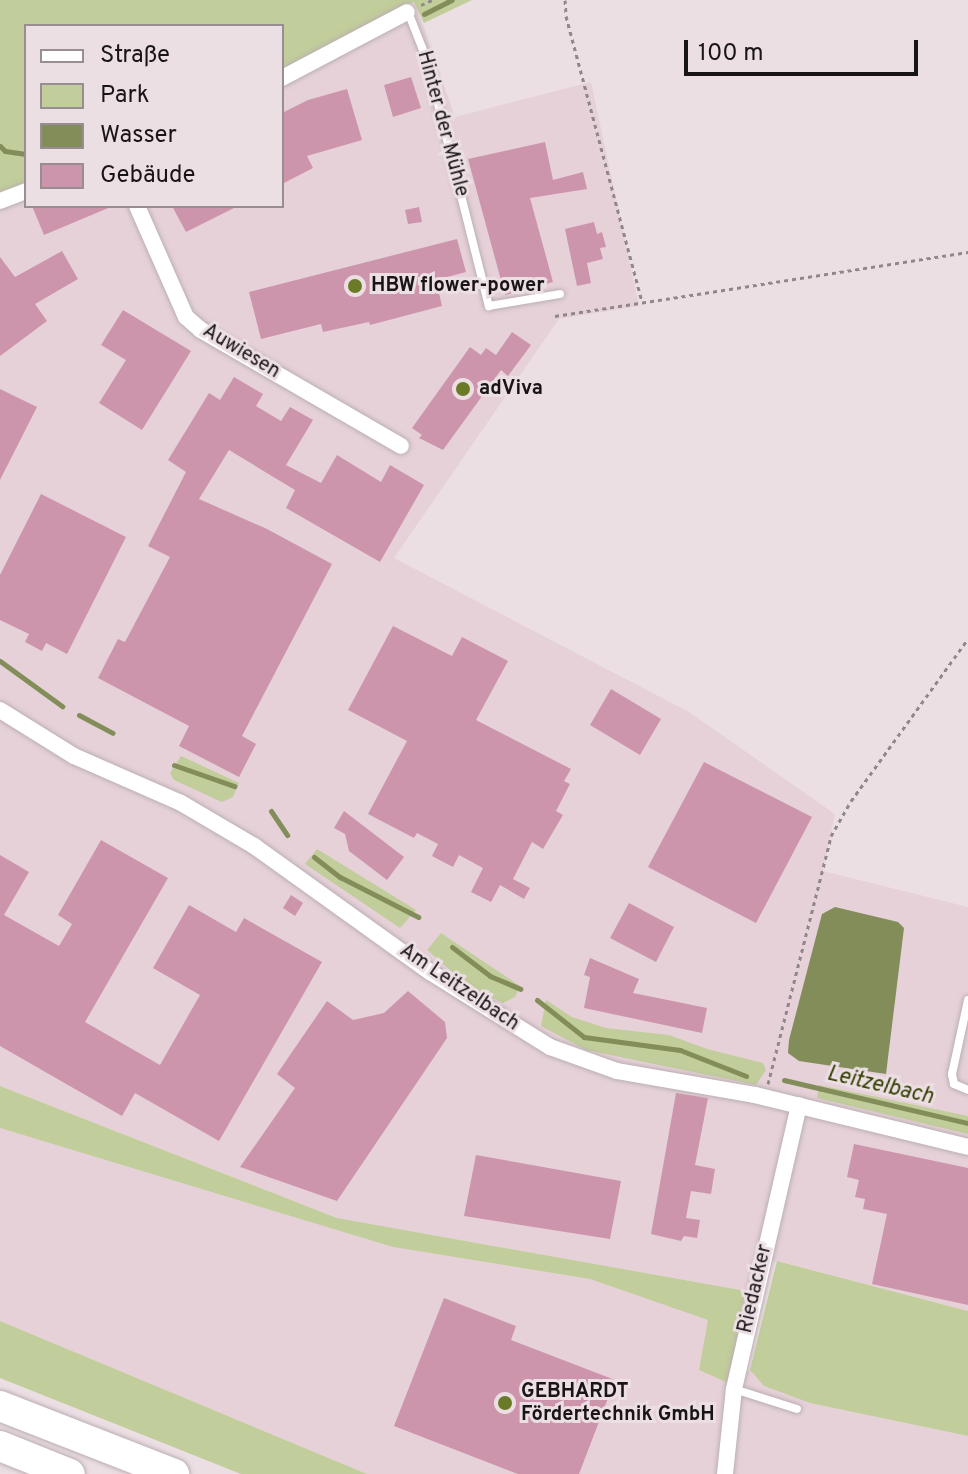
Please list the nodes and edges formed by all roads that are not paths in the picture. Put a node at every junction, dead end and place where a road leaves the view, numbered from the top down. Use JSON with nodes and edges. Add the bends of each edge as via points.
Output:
{"nodes":[{"id":1,"x":407,"y":12,"type":"joint"},
{"id":2,"x":284,"y":77,"type":"edge"},
{"id":3,"x":24,"y":192,"type":"edge"},
{"id":4,"x":0,"y":201,"type":"edge"},
{"id":5,"x":138,"y":208,"type":"edge"},
{"id":6,"x":560,"y":294,"type":"dead end"},
{"id":7,"x":401,"y":446,"type":"dead end"},
{"id":8,"x":0,"y":710,"type":"edge"},
{"id":9,"x":968,"y":1000,"type":"edge"},
{"id":10,"x":968,"y":1090,"type":"edge"},
{"id":11,"x":799,"y":1105,"type":"junction"},
{"id":12,"x":968,"y":1147,"type":"edge"},
{"id":13,"x":734,"y":1389,"type":"junction"},
{"id":14,"x":0,"y":1406,"type":"edge"},
{"id":15,"x":797,"y":1409,"type":"dead end"},
{"id":16,"x":0,"y":1446,"type":"edge"},
{"id":17,"x":70,"y":1474,"type":"edge"},
{"id":18,"x":174,"y":1474,"type":"edge"},
{"id":19,"x":725,"y":1474,"type":"edge"}],
"edges":[{"from":1,"to":2,"type":"street","name":"Hinter der Mühle"},
{"from":1,"to":6,"type":"lane","name":"Hinter der Mühle","via":[[427,60],[489,306]]},
{"from":3,"to":4,"type":"street"},
{"from":5,"to":7,"type":"street","name":"Auwiesen","via":[[186,317]]},
{"from":8,"to":11,"type":"street","name":"Am Leitzelbach","via":[[74,756],[181,803],[254,846],[430,972],[550,1047],[617,1071]]},
{"from":9,"to":10,"type":"lane","via":[[952,1074],[954,1084]]},
{"from":11,"to":12,"type":"street","name":"Am Leitzelbach"},
{"from":11,"to":13,"type":"street","name":"Riedacker"},
{"from":13,"to":15,"type":"lane"},
{"from":13,"to":19,"type":"street","name":"Riedacker"},
{"from":14,"to":18,"type":"highway"},
{"from":16,"to":17,"type":"highway"}]}
